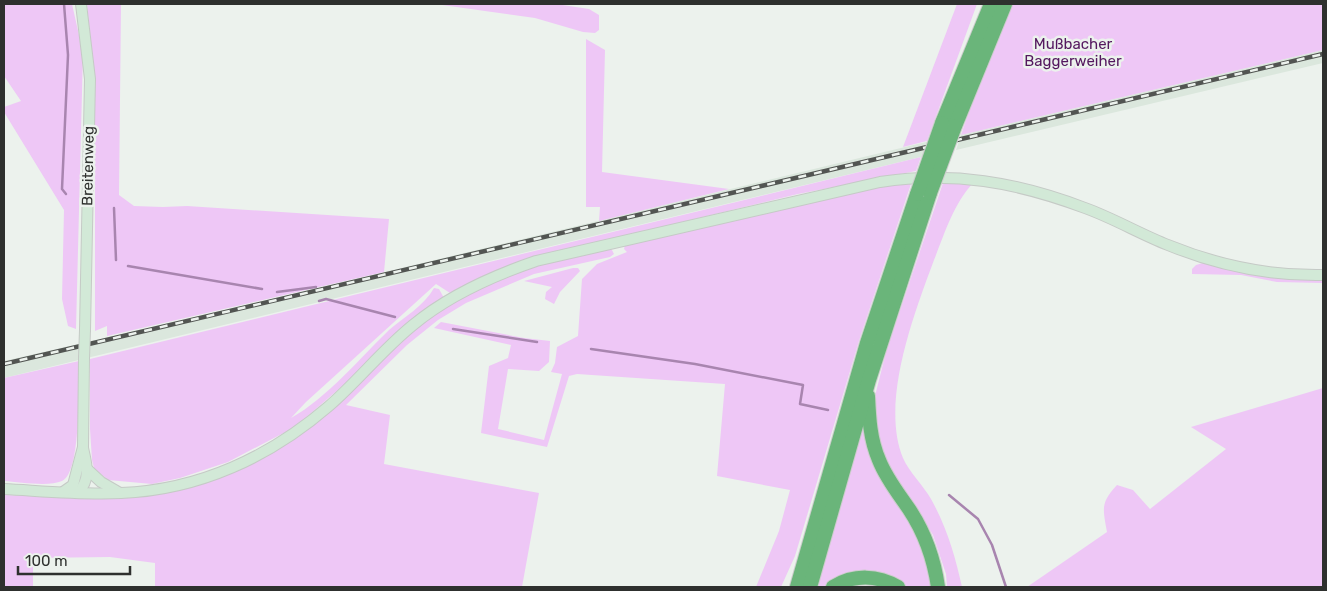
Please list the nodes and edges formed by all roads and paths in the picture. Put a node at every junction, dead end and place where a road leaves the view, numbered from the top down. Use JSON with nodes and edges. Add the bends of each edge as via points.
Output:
{"nodes":[{"id":1,"x":81,"y":4,"type":"edge"},
{"id":2,"x":991,"y":4,"type":"edge"},
{"id":3,"x":1005,"y":4,"type":"edge"},
{"id":4,"x":949,"y":125,"type":"junction"},
{"id":5,"x":924,"y":193,"type":"junction"},
{"id":6,"x":1323,"y":275,"type":"edge"},
{"id":7,"x":868,"y":380,"type":"junction"},
{"id":8,"x":83,"y":447,"type":"junction"},
{"id":9,"x":88,"y":470,"type":"junction"},
{"id":10,"x":4,"y":489,"type":"edge"},
{"id":11,"x":76,"y":489,"type":"junction"},
{"id":12,"x":120,"y":494,"type":"junction"},
{"id":13,"x":805,"y":558,"type":"junction"},
{"id":14,"x":789,"y":587,"type":"edge"},
{"id":15,"x":797,"y":587,"type":"edge"},
{"id":16,"x":810,"y":587,"type":"edge"},
{"id":17,"x":833,"y":587,"type":"edge"},
{"id":18,"x":898,"y":587,"type":"edge"},
{"id":19,"x":938,"y":587,"type":"edge"}],
"edges":[{"from":1,"to":8,"type":"main road","name":"Breitenweg","bridge":true,"via":[[90,79]]},
{"from":2,"to":4,"type":"highway"},
{"from":3,"to":4,"type":"highway"},
{"from":4,"to":5,"type":"highway","bridge":true},
{"from":5,"to":7,"type":"highway"},
{"from":5,"to":13,"type":"highway","via":[[867,344]]},
{"from":6,"to":12,"type":"main road","via":[[1268,272],[1212,261],[1169,246],[1087,208],[1009,185],[973,178],[935,176],[880,182],[536,261],[488,279],[452,298],[413,325],[331,404],[285,440],[210,477]]},
{"from":7,"to":16,"type":"highway"},
{"from":7,"to":19,"type":"highway","via":[[869,419],[875,450],[887,477],[923,533]]},
{"from":8,"to":9,"type":"main road"},
{"from":8,"to":11,"type":"main road"},
{"from":9,"to":11,"type":"main road","via":[[86,485]]},
{"from":9,"to":12,"type":"main road"},
{"from":10,"to":11,"type":"main road","via":[[63,492]]},
{"from":11,"to":12,"type":"main road"},
{"from":13,"to":14,"type":"highway"},
{"from":13,"to":15,"type":"highway"},
{"from":17,"to":18,"type":"highway","via":[[852,579],[868,578]]}]}
